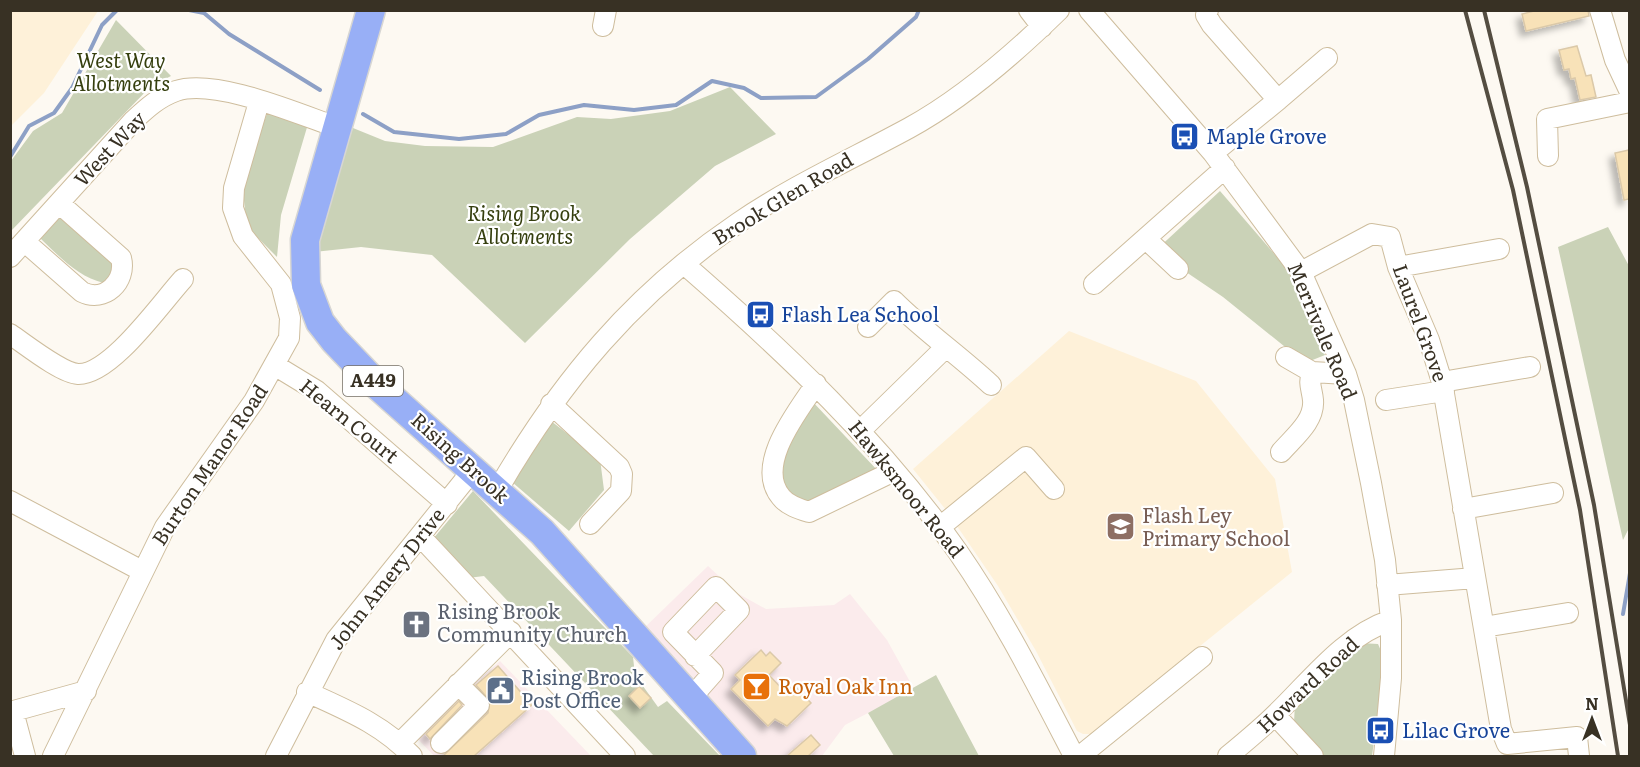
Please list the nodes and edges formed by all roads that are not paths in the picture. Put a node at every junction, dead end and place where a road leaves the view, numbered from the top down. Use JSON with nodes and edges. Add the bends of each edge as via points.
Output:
{"nodes":[{"id":1,"x":371,"y":10,"type":"edge"},
{"id":2,"x":1029,"y":10,"type":"edge"},
{"id":3,"x":1059,"y":10,"type":"edge"},
{"id":4,"x":1089,"y":10,"type":"edge"},
{"id":5,"x":1208,"y":10,"type":"edge"},
{"id":6,"x":1600,"y":10,"type":"edge"},
{"id":7,"x":1042,"y":27,"type":"junction"},
{"id":8,"x":1327,"y":58,"type":"dead end"},
{"id":9,"x":1622,"y":58,"type":"edge"},
{"id":10,"x":1629,"y":92,"type":"edge"},
{"id":11,"x":1278,"y":100,"type":"junction"},
{"id":12,"x":260,"y":102,"type":"junction"},
{"id":13,"x":1629,"y":102,"type":"edge"},
{"id":14,"x":336,"y":127,"type":"junction"},
{"id":15,"x":1548,"y":156,"type":"dead end"},
{"id":16,"x":1219,"y":161,"type":"junction"},
{"id":17,"x":60,"y":204,"type":"junction"},
{"id":18,"x":1146,"y":239,"type":"junction"},
{"id":19,"x":25,"y":242,"type":"junction"},
{"id":20,"x":1499,"y":249,"type":"dead end"},
{"id":21,"x":10,"y":257,"type":"edge"},
{"id":22,"x":684,"y":264,"type":"junction"},
{"id":23,"x":1398,"y":267,"type":"junction"},
{"id":24,"x":1178,"y":269,"type":"dead end"},
{"id":25,"x":1301,"y":272,"type":"junction"},
{"id":26,"x":183,"y":279,"type":"dead end"},
{"id":27,"x":1094,"y":284,"type":"dead end"},
{"id":28,"x":868,"y":327,"type":"dead end"},
{"id":29,"x":10,"y":334,"type":"edge"},
{"id":30,"x":946,"y":347,"type":"junction"},
{"id":31,"x":1286,"y":357,"type":"dead end"},
{"id":32,"x":276,"y":366,"type":"junction"},
{"id":33,"x":1530,"y":368,"type":"dead end"},
{"id":34,"x":1312,"y":372,"type":"junction"},
{"id":35,"x":1346,"y":374,"type":"junction"},
{"id":36,"x":816,"y":384,"type":"junction"},
{"id":37,"x":991,"y":385,"type":"dead end"},
{"id":38,"x":1443,"y":386,"type":"junction"},
{"id":39,"x":1386,"y":400,"type":"dead end"},
{"id":40,"x":550,"y":404,"type":"junction"},
{"id":41,"x":860,"y":431,"type":"junction"},
{"id":42,"x":1281,"y":452,"type":"dead end"},
{"id":43,"x":472,"y":471,"type":"junction"},
{"id":44,"x":894,"y":471,"type":"junction"},
{"id":45,"x":1054,"y":489,"type":"dead end"},
{"id":46,"x":497,"y":491,"type":"junction"},
{"id":47,"x":1553,"y":493,"type":"dead end"},
{"id":48,"x":10,"y":501,"type":"edge"},
{"id":49,"x":447,"y":504,"type":"junction"},
{"id":50,"x":1463,"y":509,"type":"junction"},
{"id":51,"x":590,"y":524,"type":"dead end"},
{"id":52,"x":940,"y":527,"type":"junction"},
{"id":53,"x":421,"y":537,"type":"junction"},
{"id":54,"x":141,"y":571,"type":"junction"},
{"id":55,"x":1475,"y":578,"type":"junction"},
{"id":56,"x":1387,"y":585,"type":"junction"},
{"id":57,"x":1568,"y":613,"type":"dead end"},
{"id":58,"x":1391,"y":620,"type":"junction"},
{"id":59,"x":1484,"y":627,"type":"junction"},
{"id":60,"x":511,"y":632,"type":"junction"},
{"id":61,"x":695,"y":656,"type":"dead end"},
{"id":62,"x":1202,"y":657,"type":"dead end"},
{"id":63,"x":458,"y":684,"type":"junction"},
{"id":64,"x":86,"y":691,"type":"junction"},
{"id":65,"x":307,"y":692,"type":"junction"},
{"id":66,"x":690,"y":699,"type":"junction"},
{"id":67,"x":12,"y":711,"type":"edge"},
{"id":68,"x":1275,"y":715,"type":"junction"},
{"id":69,"x":441,"y":743,"type":"dead end"},
{"id":70,"x":406,"y":750,"type":"edge"},
{"id":71,"x":25,"y":756,"type":"edge"},
{"id":72,"x":53,"y":756,"type":"edge"},
{"id":73,"x":276,"y":756,"type":"edge"},
{"id":74,"x":625,"y":756,"type":"edge"},
{"id":75,"x":742,"y":756,"type":"edge"},
{"id":76,"x":1074,"y":756,"type":"edge"},
{"id":77,"x":1080,"y":756,"type":"edge"},
{"id":78,"x":1228,"y":756,"type":"edge"},
{"id":79,"x":1313,"y":756,"type":"edge"},
{"id":80,"x":1384,"y":756,"type":"edge"},
{"id":81,"x":1579,"y":756,"type":"edge"}],
"edges":[{"from":1,"to":14,"type":"highway","name":"Rising Brook","number":"A449"},
{"from":2,"to":7,"type":"street"},
{"from":3,"to":7,"type":"street","name":"Brook Glen Road"},
{"from":4,"to":16,"type":"street","name":"Merrivale Road"},
{"from":5,"to":11,"type":"street","via":[[1206,15],[1212,25]]},
{"from":6,"to":9,"type":"street"},
{"from":7,"to":22,"type":"street","name":"Brook Glen Road","via":[[952,101],[910,128],[777,197]]},
{"from":8,"to":11,"type":"street"},
{"from":9,"to":10,"type":"street"},
{"from":11,"to":16,"type":"street"},
{"from":12,"to":14,"type":"street","name":"West Way"},
{"from":12,"to":17,"type":"street","name":"West Way","via":[[208,88],[187,88],[165,96],[134,120]]},
{"from":12,"to":32,"type":"street","name":"Burton Manor Road","via":[[234,188],[233,208],[243,236],[281,284],[288,301],[289,338]]},
{"from":13,"to":15,"type":"street","via":[[1547,119]]},
{"from":14,"to":43,"type":"highway","name":"Rising Brook","number":"A449","via":[[332,164],[309,220],[303,255],[306,285],[320,322],[377,385]]},
{"from":16,"to":18,"type":"street"},
{"from":16,"to":25,"type":"street","name":"Merrivale Road"},
{"from":17,"to":19,"type":"street","name":"West Way"},
{"from":17,"to":19,"type":"street","via":[[121,258],[121,277],[112,289],[100,296],[82,292]]},
{"from":18,"to":24,"type":"street"},
{"from":18,"to":27,"type":"street"},
{"from":19,"to":21,"type":"street","name":"West Way"},
{"from":20,"to":23,"type":"street"},
{"from":22,"to":36,"type":"street","name":"Hawksmoor Road"},
{"from":22,"to":40,"type":"street","name":"Brook Glen Road","via":[[621,321]]},
{"from":23,"to":25,"type":"street","name":"Laurel Grove","via":[[1390,237],[1372,234]]},
{"from":23,"to":38,"type":"street","name":"Laurel Grove","via":[[1429,340]]},
{"from":25,"to":35,"type":"street","name":"Merrivale Road"},
{"from":26,"to":29,"type":"street","via":[[119,352],[96,370],[77,374]]},
{"from":28,"to":30,"type":"street","via":[[894,301]]},
{"from":30,"to":37,"type":"street"},
{"from":30,"to":41,"type":"street"},
{"from":31,"to":34,"type":"street"},
{"from":32,"to":49,"type":"street","name":"Hearn Court","via":[[317,391]]},
{"from":32,"to":54,"type":"street","name":"Burton Manor Road","via":[[165,527]]},
{"from":33,"to":38,"type":"street"},
{"from":34,"to":35,"type":"street"},
{"from":34,"to":42,"type":"street","via":[[1308,382],[1313,401],[1311,417]]},
{"from":35,"to":56,"type":"street","name":"Merrivale Road","via":[[1371,483]]},
{"from":36,"to":41,"type":"street","name":"Hawksmoor Road"},
{"from":36,"to":44,"type":"street","via":[[777,449],[772,468],[781,497],[809,513]]},
{"from":38,"to":39,"type":"street"},
{"from":38,"to":50,"type":"street","name":"Laurel Grove"},
{"from":40,"to":46,"type":"street","name":"Brook Glen Road"},
{"from":40,"to":51,"type":"street","via":[[622,474],[621,491]]},
{"from":41,"to":44,"type":"street","name":"Hawksmoor Road"},
{"from":43,"to":46,"type":"highway","name":"Rising Brook","number":"A449"},
{"from":43,"to":49,"type":"street","name":"John Amery Drive"},
{"from":44,"to":52,"type":"street","name":"Hawksmoor Road"},
{"from":45,"to":52,"type":"street","via":[[1026,457]]},
{"from":46,"to":66,"type":"highway","name":"Rising Brook","number":"A449","via":[[562,553]]},
{"from":47,"to":50,"type":"street"},
{"from":48,"to":54,"type":"street"},
{"from":49,"to":53,"type":"street","name":"John Amery Drive"},
{"from":50,"to":55,"type":"street","name":"Laurel Grove"},
{"from":52,"to":76,"type":"street","name":"Hawksmoor Road","via":[[1005,625]]},
{"from":53,"to":60,"type":"street"},
{"from":53,"to":65,"type":"street","name":"John Amery Drive","via":[[336,640]]},
{"from":54,"to":64,"type":"street","name":"Burton Manor Road"},
{"from":55,"to":56,"type":"street"},
{"from":55,"to":59,"type":"street","name":"Laurel Grove"},
{"from":56,"to":58,"type":"street","name":"Merrivale Road"},
{"from":57,"to":59,"type":"street"},
{"from":58,"to":68,"type":"street","name":"Howard Road","via":[[1374,626],[1336,653]]},
{"from":58,"to":80,"type":"street","name":"Merrivale Road"},
{"from":59,"to":81,"type":"street","name":"Laurel Grove","via":[[1507,744],[1577,737]]},
{"from":60,"to":63,"type":"street"},
{"from":60,"to":74,"type":"street"},
{"from":61,"to":66,"type":"street","via":[[713,673]]},
{"from":62,"to":77,"type":"street"},
{"from":63,"to":69,"type":"street","via":[[479,705]]},
{"from":63,"to":70,"type":"street"},
{"from":64,"to":67,"type":"street"},
{"from":64,"to":72,"type":"street","name":"Burton Manor Road"},
{"from":65,"to":70,"type":"street","via":[[369,720]]},
{"from":65,"to":73,"type":"street","name":"John Amery Drive"},
{"from":66,"to":75,"type":"highway","name":"Rising Brook","number":"A449"},
{"from":67,"to":71,"type":"street"},
{"from":68,"to":78,"type":"street","name":"Howard Road"},
{"from":68,"to":79,"type":"street"}]}
